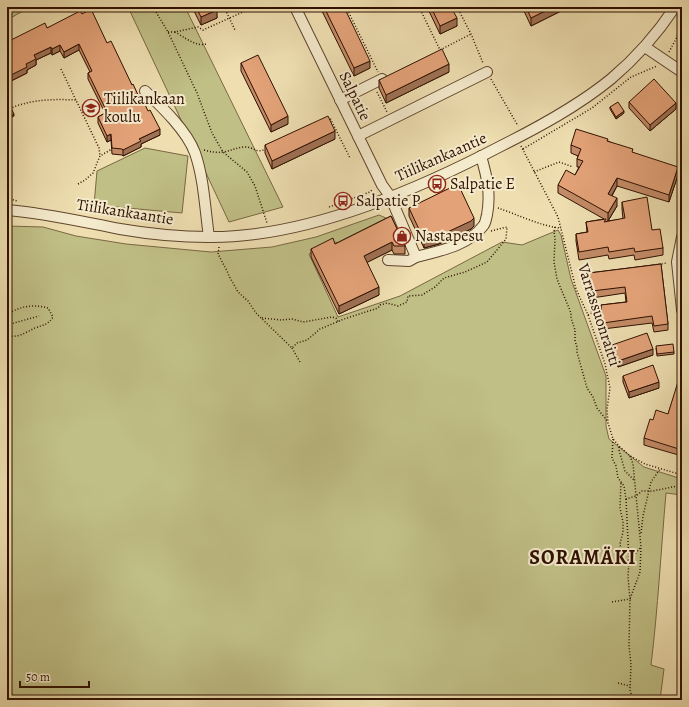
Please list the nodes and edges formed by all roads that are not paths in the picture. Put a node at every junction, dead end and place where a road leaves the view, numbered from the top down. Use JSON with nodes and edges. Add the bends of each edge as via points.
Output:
{"nodes":[{"id":1,"x":295,"y":7,"type":"edge"},
{"id":2,"x":675,"y":7,"type":"edge"},
{"id":3,"x":645,"y":47,"type":"junction"},
{"id":4,"x":487,"y":72,"type":"dead end"},
{"id":5,"x":682,"y":72,"type":"edge"},
{"id":6,"x":377,"y":81,"type":"road end"},
{"id":7,"x":145,"y":91,"type":"dead end"},
{"id":8,"x":340,"y":100,"type":"junction"},
{"id":9,"x":358,"y":136,"type":"junction"},
{"id":10,"x":481,"y":156,"type":"junction"},
{"id":11,"x":390,"y":196,"type":"junction"},
{"id":12,"x":7,"y":210,"type":"edge"},
{"id":13,"x":214,"y":237,"type":"junction"},
{"id":14,"x":682,"y":237,"type":"edge"},
{"id":15,"x":416,"y":257,"type":"junction"},
{"id":16,"x":388,"y":260,"type":"dead end"},
{"id":17,"x":682,"y":310,"type":"edge"}],
"edges":[{"from":1,"to":8,"type":"street","name":"Salpatie"},
{"from":2,"to":3,"type":"street","name":"Tiilikankaantie"},
{"from":3,"to":5,"type":"street"},
{"from":3,"to":10,"type":"street","name":"Tiilikankaantie","via":[[619,72],[566,110]]},
{"from":4,"to":9,"type":"street"},
{"from":6,"to":8,"type":"street"},
{"from":7,"to":13,"type":"street","via":[[168,113],[195,152]]},
{"from":8,"to":9,"type":"street","name":"Salpatie"},
{"from":9,"to":11,"type":"street","name":"Salpatie"},
{"from":10,"to":11,"type":"street","name":"Tiilikankaantie"},
{"from":10,"to":15,"type":"street","via":[[490,188],[485,225],[471,237],[450,248]]},
{"from":11,"to":13,"type":"street","name":"Tiilikankaantie","via":[[329,218],[304,224],[250,234]]},
{"from":11,"to":15,"type":"street","name":"Salpatie"},
{"from":12,"to":13,"type":"street","name":"Tiilikankaantie","via":[[144,232]]},
{"from":14,"to":17,"type":"street","via":[[677,262]]},
{"from":15,"to":16,"type":"street","via":[[409,261]]}]}
